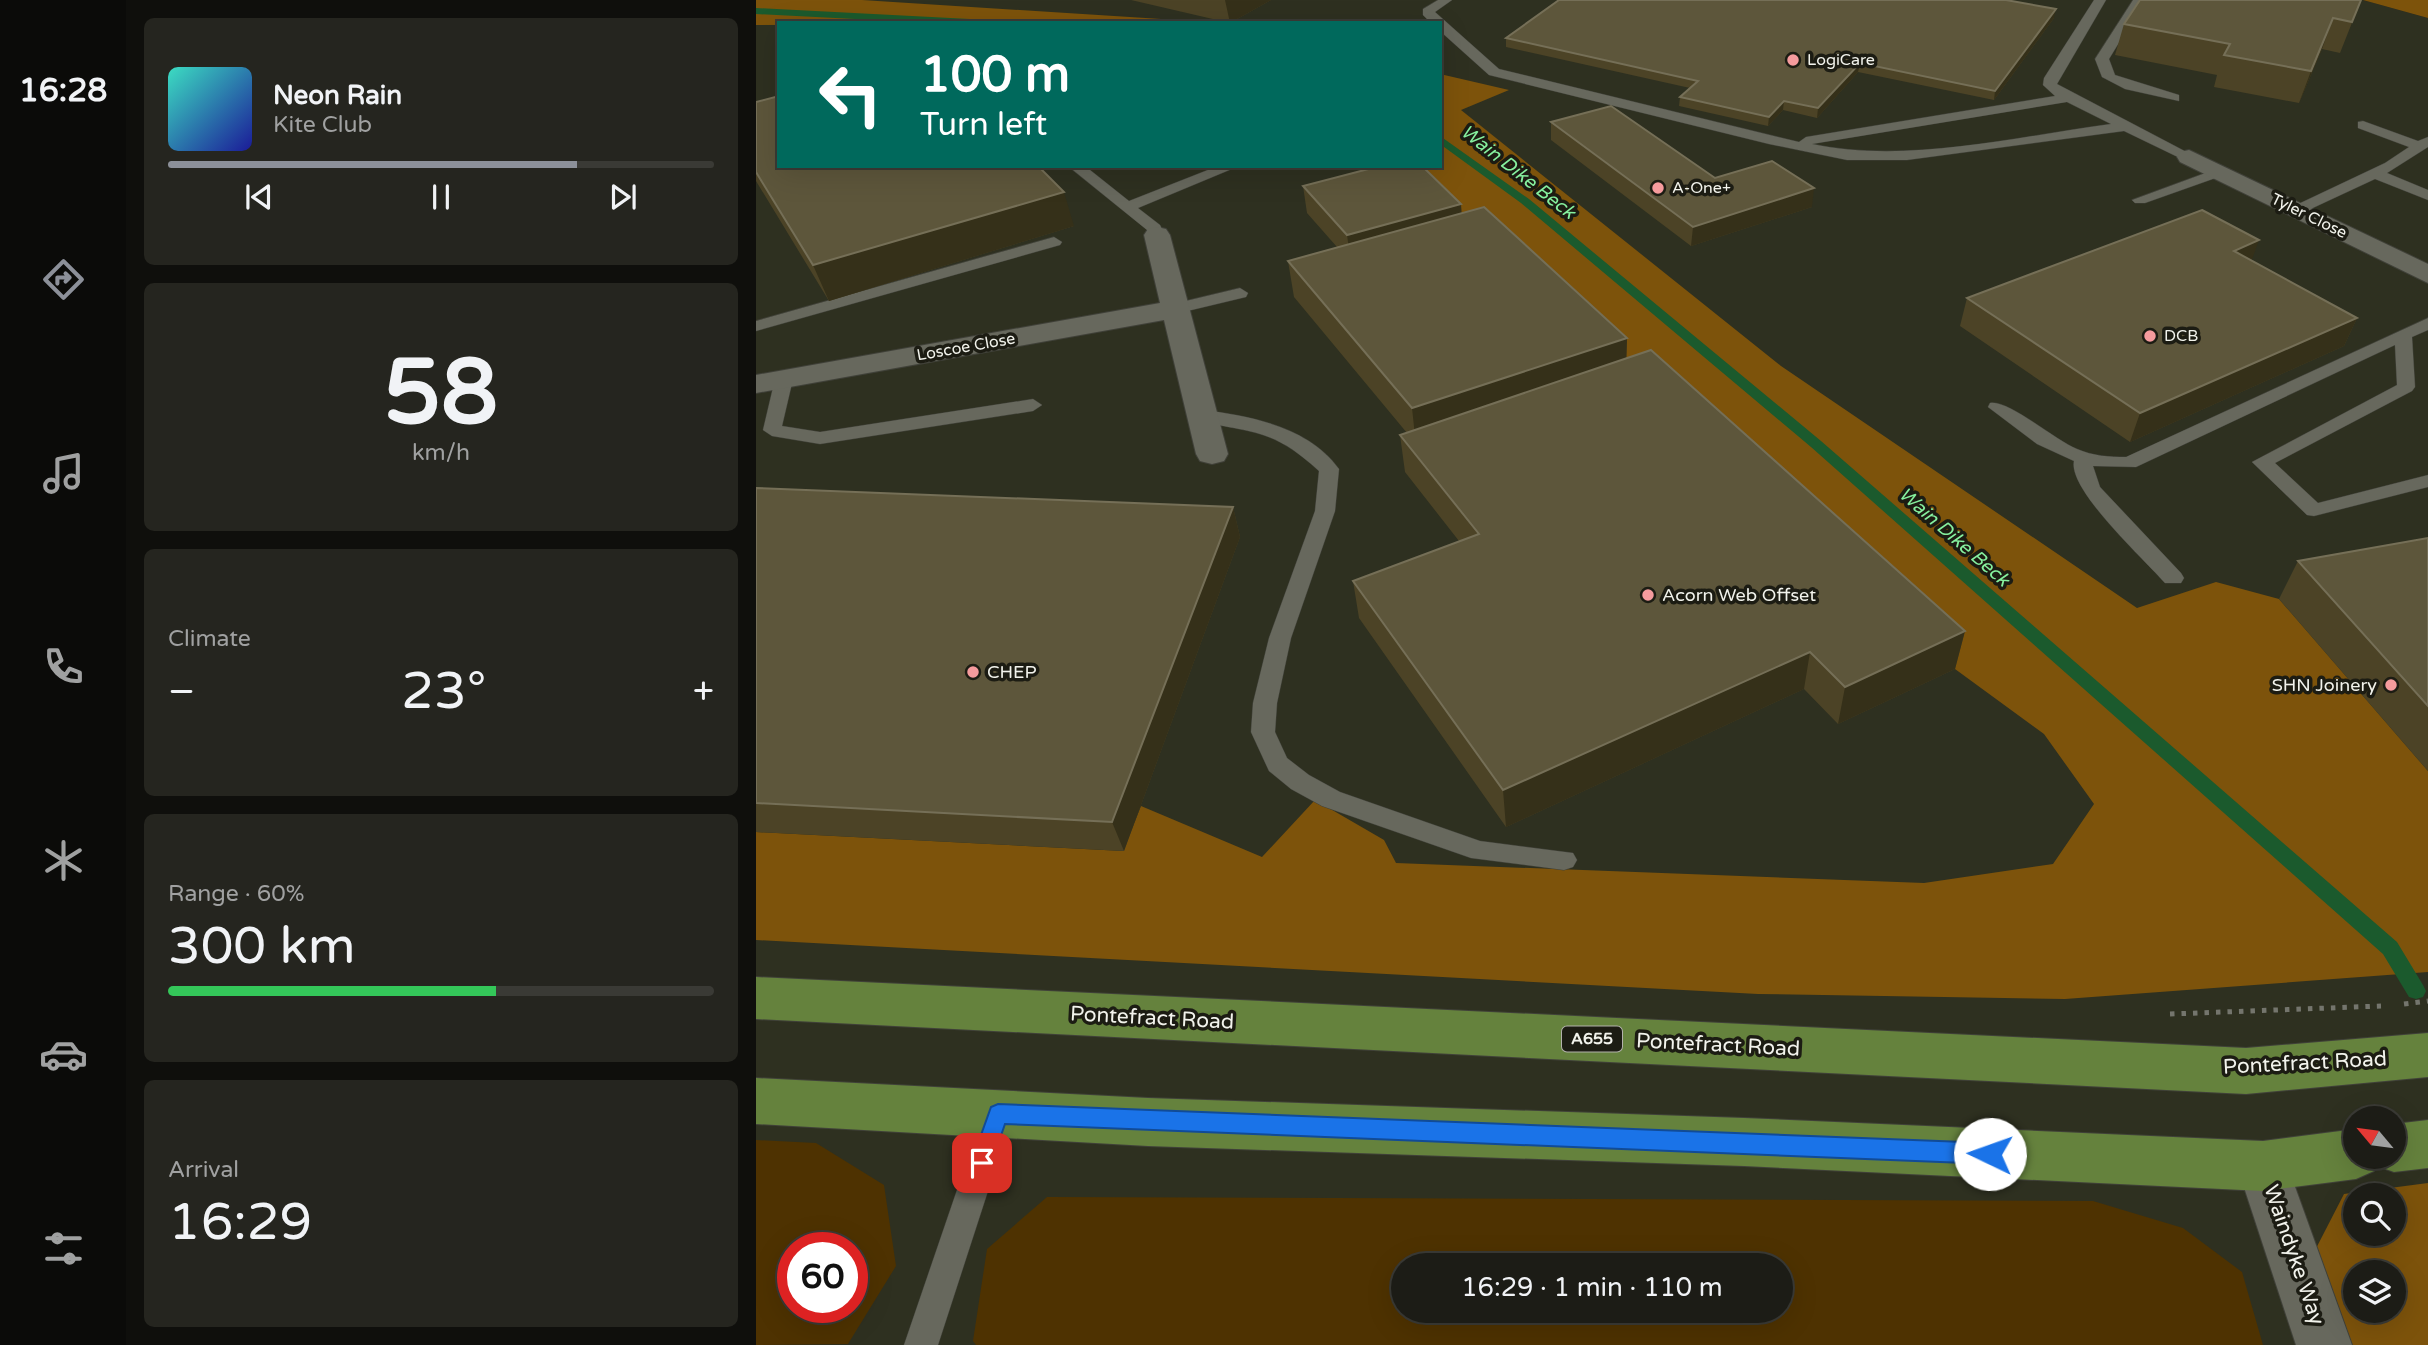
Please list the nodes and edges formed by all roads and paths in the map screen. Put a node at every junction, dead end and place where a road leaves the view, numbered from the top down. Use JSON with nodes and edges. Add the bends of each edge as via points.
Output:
{"nodes":[{"id":1,"x":1446,"y":0,"type":"edge"},
{"id":2,"x":2100,"y":0,"type":"edge"},
{"id":3,"x":2139,"y":0,"type":"edge"},
{"id":4,"x":1438,"y":21,"type":"edge"},
{"id":5,"x":1442,"y":25,"type":"edge"},
{"id":6,"x":2068,"y":98,"type":"junction"},
{"id":7,"x":2174,"y":98,"type":"dead end"},
{"id":8,"x":2363,"y":125,"type":"dead end"},
{"id":9,"x":2126,"y":126,"type":"junction"},
{"id":10,"x":2424,"y":143,"type":"edge"},
{"id":11,"x":1788,"y":144,"type":"junction"},
{"id":12,"x":2189,"y":157,"type":"joint"},
{"id":13,"x":1077,"y":168,"type":"edge"},
{"id":14,"x":1227,"y":168,"type":"edge"},
{"id":15,"x":2219,"y":172,"type":"junction"},
{"id":16,"x":2375,"y":173,"type":"junction"},
{"id":17,"x":2428,"y":195,"type":"edge"},
{"id":18,"x":2140,"y":200,"type":"dead end"},
{"id":19,"x":1126,"y":207,"type":"junction"},
{"id":20,"x":2297,"y":210,"type":"junction"},
{"id":21,"x":1157,"y":235,"type":"joint"},
{"id":22,"x":1054,"y":242,"type":"dead end"},
{"id":23,"x":2428,"y":275,"type":"edge"},
{"id":24,"x":1240,"y":293,"type":"dead end"},
{"id":25,"x":1175,"y":309,"type":"junction"},
{"id":26,"x":2428,"y":323,"type":"edge"},
{"id":27,"x":756,"y":326,"type":"edge"},
{"id":28,"x":2403,"y":336,"type":"junction"},
{"id":29,"x":770,"y":382,"type":"edge"},
{"id":30,"x":1033,"y":405,"type":"dead end"},
{"id":31,"x":1997,"y":407,"type":"dead end"},
{"id":32,"x":1203,"y":416,"type":"junction"},
{"id":33,"x":1212,"y":454,"type":"dead end"},
{"id":34,"x":2084,"y":460,"type":"junction"},
{"id":35,"x":2428,"y":481,"type":"edge"},
{"id":36,"x":2173,"y":578,"type":"dead end"},
{"id":37,"x":1564,"y":860,"type":"dead end"},
{"id":38,"x":756,"y":998,"type":"edge"},
{"id":39,"x":2428,"y":1055,"type":"edge"},
{"id":40,"x":756,"y":1101,"type":"edge"},
{"id":41,"x":998,"y":1114,"type":"junction"},
{"id":42,"x":2428,"y":1144,"type":"edge"},
{"id":43,"x":2406,"y":1147,"type":"edge"},
{"id":44,"x":2343,"y":1156,"type":"edge"},
{"id":45,"x":2263,"y":1166,"type":"junction"},
{"id":46,"x":921,"y":1345,"type":"edge"},
{"id":47,"x":2324,"y":1345,"type":"edge"}],
"edges":[{"from":1,"to":4,"type":"lane","via":[[1427,12]]},
{"from":2,"to":6,"type":"lane","via":[[2051,78],[2050,85]]},
{"from":3,"to":7,"type":"lane","via":[[2102,59],[2109,76]]},
{"from":5,"to":11,"type":"lane","via":[[1493,72]]},
{"from":6,"to":9,"type":"lane"},
{"from":6,"to":11,"type":"lane"},
{"from":8,"to":10,"type":"lane"},
{"from":9,"to":11,"type":"lane","via":[[1907,156],[1847,156]]},
{"from":9,"to":12,"type":"lane"},
{"from":10,"to":16,"type":"lane"},
{"from":12,"to":15,"type":"street","name":"Tyler Close"},
{"from":13,"to":19,"type":"lane"},
{"from":14,"to":19,"type":"lane"},
{"from":15,"to":18,"type":"lane"},
{"from":15,"to":20,"type":"street","name":"Tyler Close"},
{"from":16,"to":17,"type":"lane"},
{"from":16,"to":20,"type":"lane"},
{"from":19,"to":21,"type":"lane"},
{"from":20,"to":23,"type":"street","name":"Tyler Close"},
{"from":21,"to":25,"type":"street"},
{"from":22,"to":27,"type":"lane"},
{"from":24,"to":25,"type":"lane"},
{"from":25,"to":29,"type":"street","name":"Loscoe Close"},
{"from":25,"to":32,"type":"street"},
{"from":26,"to":28,"type":"lane"},
{"from":28,"to":34,"type":"lane","via":[[2129,463]]},
{"from":28,"to":35,"type":"lane","via":[[2406,387],[2262,462],[2314,510]]},
{"from":29,"to":30,"type":"lane","via":[[772,430],[820,438]]},
{"from":31,"to":34,"type":"lane","via":[[2064,454]]},
{"from":32,"to":33,"type":"street"},
{"from":32,"to":37,"type":"lane","via":[[1272,427],[1329,469],[1325,511],[1280,638],[1265,703],[1263,732],[1278,764],[1331,799],[1467,846]]},
{"from":34,"to":36,"type":"lane","via":[[2082,470],[2092,490]]},
{"from":38,"to":39,"type":"main road","name":"Pontefract Road","number":"A655","via":[[2246,1071]]},
{"from":40,"to":41,"type":"main road"},
{"from":41,"to":45,"type":"main road"},
{"from":41,"to":46,"type":"lane"},
{"from":42,"to":43,"type":"main road"},
{"from":44,"to":45,"type":"main road"},
{"from":45,"to":47,"type":"street","name":"Waindyke Way"}]}
